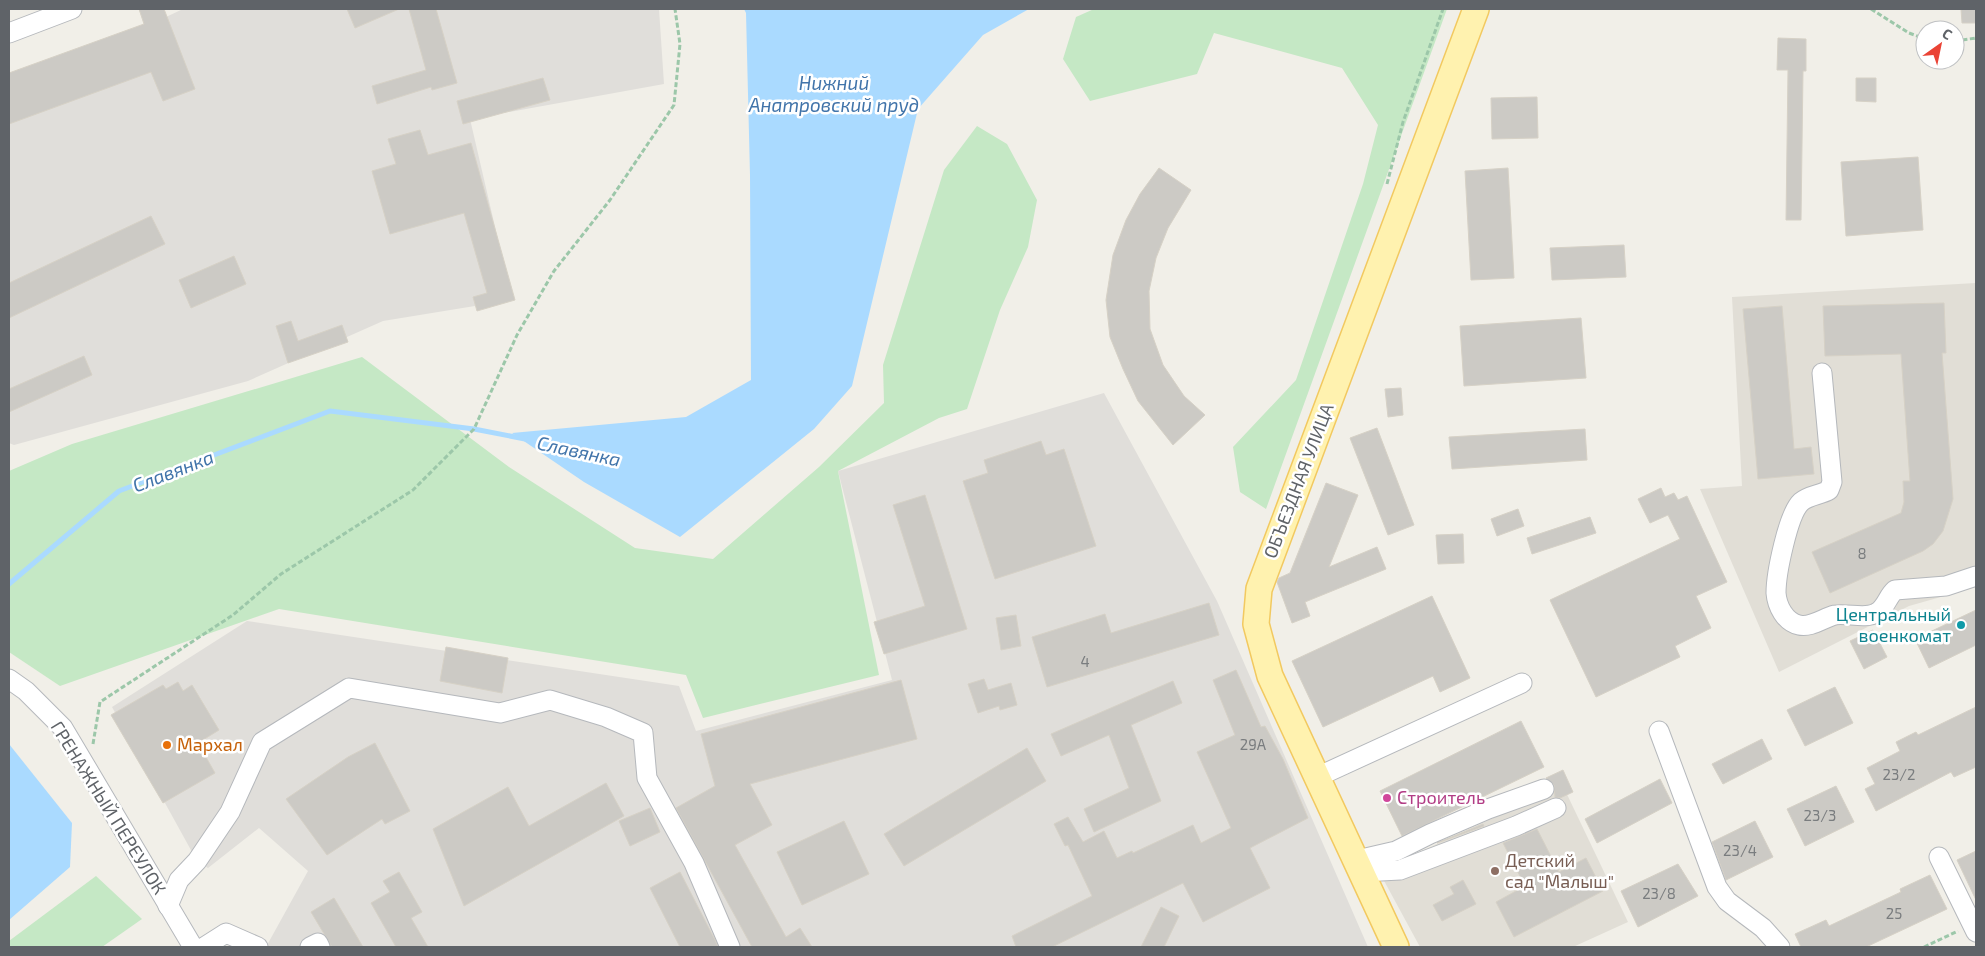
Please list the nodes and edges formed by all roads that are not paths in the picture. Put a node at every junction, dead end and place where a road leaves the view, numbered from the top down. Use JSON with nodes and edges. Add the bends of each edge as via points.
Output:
{"nodes":[{"id":1,"x":72,"y":9,"type":"edge"},
{"id":2,"x":1476,"y":9,"type":"edge"},
{"id":3,"x":9,"y":34,"type":"edge"},
{"id":4,"x":1822,"y":373,"type":"dead end"},
{"id":5,"x":1976,"y":576,"type":"edge"},
{"id":6,"x":9,"y":679,"type":"edge"},
{"id":7,"x":1522,"y":683,"type":"dead end"},
{"id":8,"x":1659,"y":731,"type":"dead end"},
{"id":9,"x":1317,"y":777,"type":"junction"},
{"id":10,"x":1544,"y":789,"type":"dead end"},
{"id":11,"x":1556,"y":808,"type":"dead end"},
{"id":12,"x":1938,"y":857,"type":"dead end"},
{"id":13,"x":1359,"y":866,"type":"junction"},
{"id":14,"x":168,"y":906,"type":"junction"},
{"id":15,"x":1974,"y":928,"type":"edge"},
{"id":16,"x":193,"y":947,"type":"edge"},
{"id":17,"x":204,"y":947,"type":"edge"},
{"id":18,"x":258,"y":947,"type":"edge"},
{"id":19,"x":310,"y":947,"type":"edge"},
{"id":20,"x":320,"y":947,"type":"edge"},
{"id":21,"x":730,"y":947,"type":"edge"},
{"id":22,"x":1396,"y":947,"type":"edge"},
{"id":23,"x":1780,"y":947,"type":"edge"}],
"edges":[{"from":1,"to":3,"type":"street"},
{"from":2,"to":9,"type":"main road","name":"ОБЪЕЗДНАЯ УЛИЦА","via":[[1259,589],[1256,624],[1270,676]]},
{"from":4,"to":5,"type":"street","via":[[1832,482],[1829,490],[1802,502],[1791,518],[1777,579],[1780,610],[1788,620],[1798,625],[1808,625],[1834,615],[1874,615],[1895,590],[1946,586]]},
{"from":6,"to":14,"type":"street","name":"ГРЕНАЖНЫЙ ПЕРЕУЛОК","via":[[63,728]]},
{"from":7,"to":9,"type":"street"},
{"from":8,"to":23,"type":"street","via":[[1717,886],[1727,901],[1763,928]]},
{"from":9,"to":13,"type":"main road","name":"ОБЪЕЗДНАЯ УЛИЦА"},
{"from":10,"to":13,"type":"street","via":[[1488,809]]},
{"from":11,"to":13,"type":"street","via":[[1400,870]]},
{"from":12,"to":15,"type":"street"},
{"from":13,"to":22,"type":"main road","name":"ОБЪЕЗДНАЯ УЛИЦА"},
{"from":14,"to":16,"type":"street","name":"ГРЕНАЖНЫЙ ПЕРЕУЛОК"},
{"from":14,"to":21,"type":"street","via":[[179,880],[197,861],[230,812],[262,742],[348,688],[500,713],[550,700],[606,717],[644,733],[647,778],[694,863]]},
{"from":17,"to":18,"type":"street","via":[[226,933]]},
{"from":19,"to":20,"type":"street","via":[[318,943]]}]}
